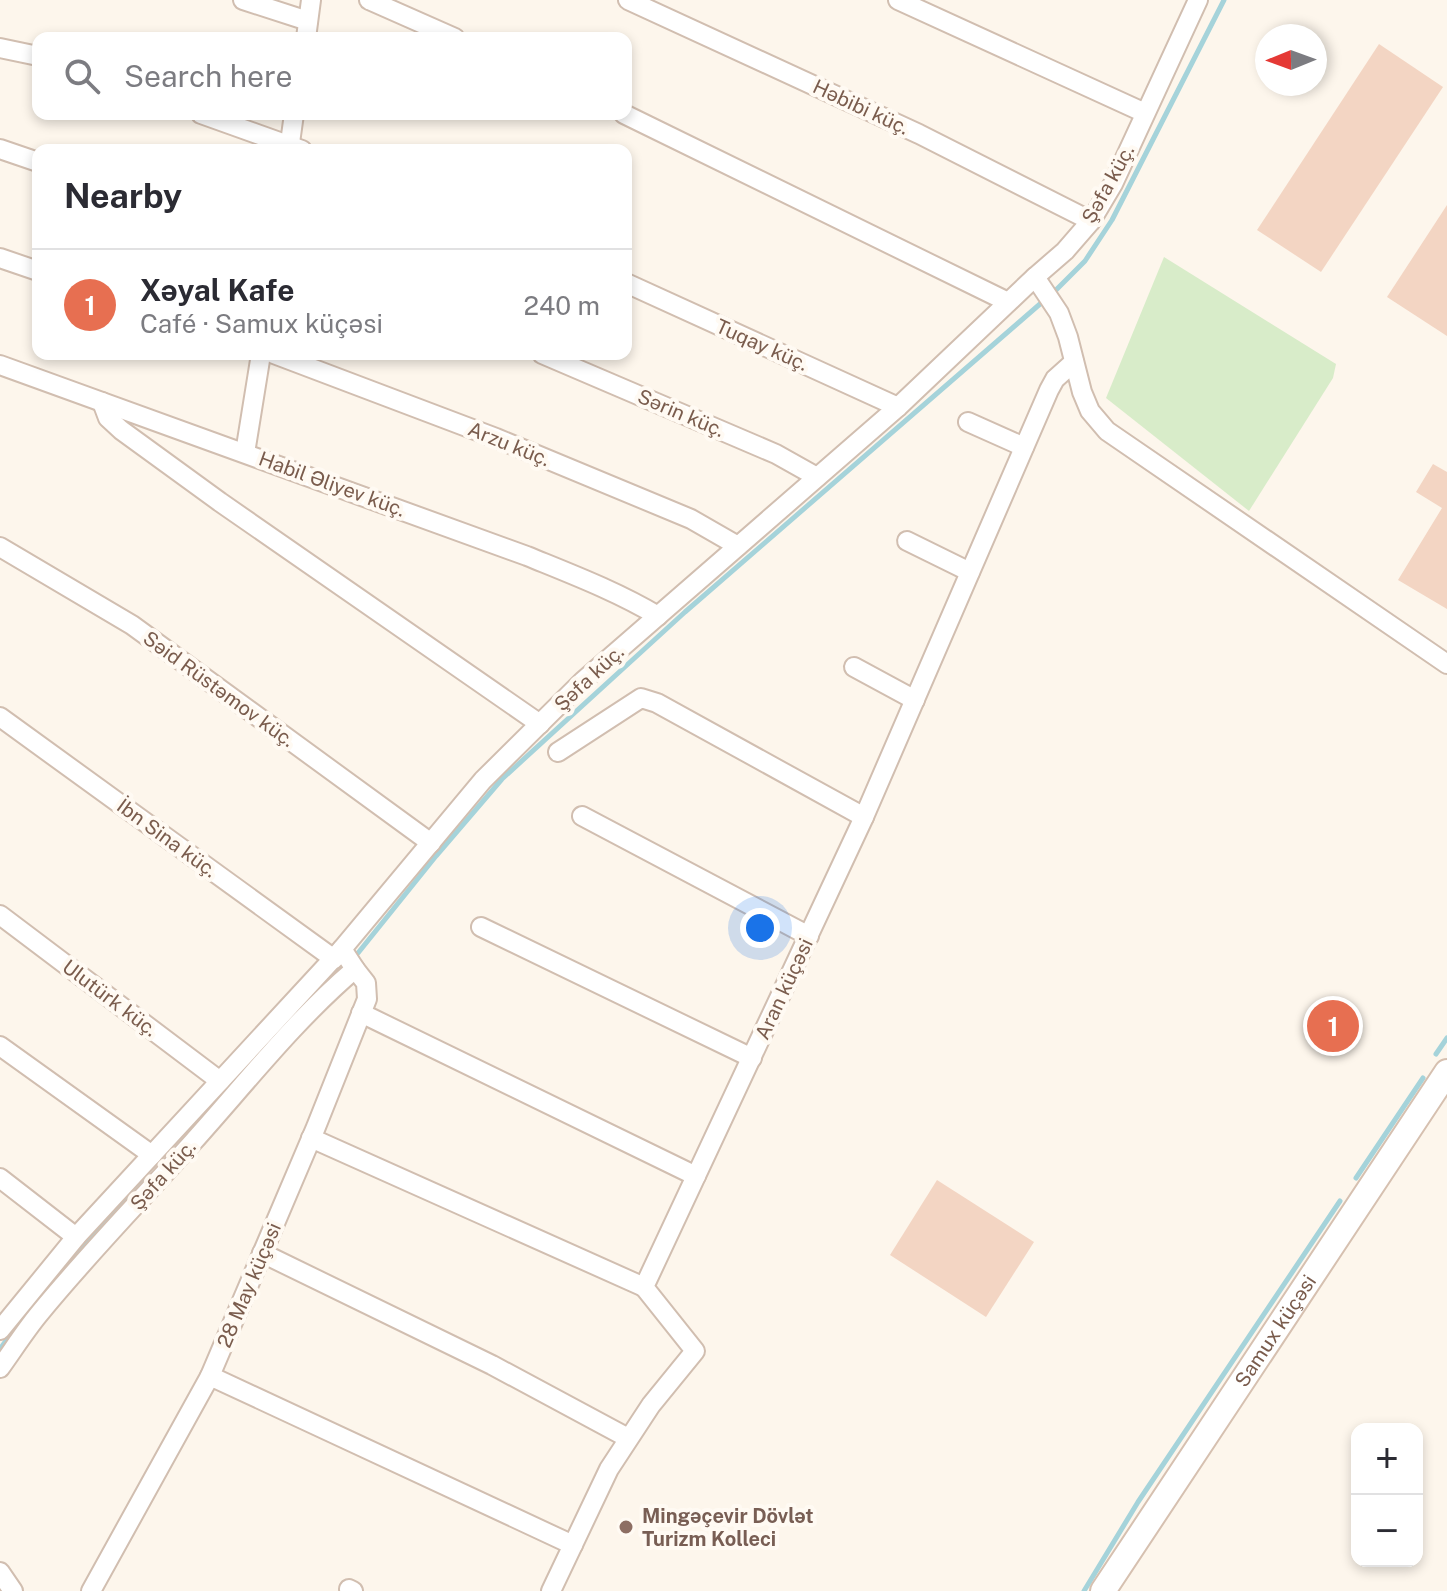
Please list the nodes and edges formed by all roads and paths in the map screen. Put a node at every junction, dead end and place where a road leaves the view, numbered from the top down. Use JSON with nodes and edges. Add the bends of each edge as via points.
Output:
{"nodes":[{"id":1,"x":243,"y":0,"type":"edge"},
{"id":2,"x":311,"y":0,"type":"edge"},
{"id":3,"x":369,"y":0,"type":"edge"},
{"id":4,"x":628,"y":0,"type":"edge"},
{"id":5,"x":898,"y":0,"type":"edge"},
{"id":6,"x":1198,"y":0,"type":"edge"},
{"id":7,"x":307,"y":30,"type":"edge"},
{"id":8,"x":441,"y":32,"type":"edge"},
{"id":9,"x":0,"y":48,"type":"edge"},
{"id":10,"x":32,"y":55,"type":"edge"},
{"id":11,"x":1145,"y":113,"type":"junction"},
{"id":12,"x":632,"y":118,"type":"edge"},
{"id":13,"x":217,"y":120,"type":"edge"},
{"id":14,"x":294,"y":120,"type":"edge"},
{"id":15,"x":280,"y":144,"type":"edge"},
{"id":16,"x":293,"y":144,"type":"edge"},
{"id":17,"x":0,"y":149,"type":"edge"},
{"id":18,"x":32,"y":160,"type":"edge"},
{"id":19,"x":1091,"y":221,"type":"junction"},
{"id":20,"x":0,"y":258,"type":"edge"},
{"id":21,"x":32,"y":269,"type":"edge"},
{"id":22,"x":1035,"y":277,"type":"junction"},
{"id":23,"x":632,"y":286,"type":"edge"},
{"id":24,"x":1008,"y":302,"type":"junction"},
{"id":25,"x":260,"y":360,"type":"edge"},
{"id":26,"x":290,"y":360,"type":"edge"},
{"id":27,"x":556,"y":360,"type":"edge"},
{"id":28,"x":1074,"y":362,"type":"junction"},
{"id":29,"x":0,"y":365,"type":"edge"},
{"id":30,"x":102,"y":402,"type":"junction"},
{"id":31,"x":898,"y":407,"type":"junction"},
{"id":32,"x":968,"y":422,"type":"dead end"},
{"id":33,"x":1024,"y":447,"type":"junction"},
{"id":34,"x":245,"y":453,"type":"junction"},
{"id":35,"x":817,"y":477,"type":"junction"},
{"id":36,"x":907,"y":541,"type":"dead end"},
{"id":37,"x":738,"y":546,"type":"junction"},
{"id":38,"x":0,"y":547,"type":"edge"},
{"id":39,"x":970,"y":572,"type":"junction"},
{"id":40,"x":658,"y":616,"type":"junction"},
{"id":41,"x":1447,"y":664,"type":"edge"},
{"id":42,"x":854,"y":667,"type":"dead end"},
{"id":43,"x":915,"y":700,"type":"junction"},
{"id":44,"x":0,"y":717,"type":"edge"},
{"id":45,"x":540,"y":724,"type":"junction"},
{"id":46,"x":558,"y":752,"type":"dead end"},
{"id":47,"x":582,"y":816,"type":"dead end"},
{"id":48,"x":864,"y":817,"type":"junction"},
{"id":49,"x":431,"y":843,"type":"junction"},
{"id":50,"x":0,"y":915,"type":"edge"},
{"id":51,"x":481,"y":927,"type":"dead end"},
{"id":52,"x":809,"y":936,"type":"junction"},
{"id":53,"x":338,"y":954,"type":"junction"},
{"id":54,"x":355,"y":969,"type":"junction"},
{"id":55,"x":361,"y":1013,"type":"junction"},
{"id":56,"x":0,"y":1046,"type":"edge"},
{"id":57,"x":752,"y":1058,"type":"junction"},
{"id":58,"x":1447,"y":1072,"type":"edge"},
{"id":59,"x":220,"y":1081,"type":"junction"},
{"id":60,"x":311,"y":1138,"type":"junction"},
{"id":61,"x":152,"y":1155,"type":"junction"},
{"id":62,"x":696,"y":1176,"type":"junction"},
{"id":63,"x":0,"y":1178,"type":"edge"},
{"id":64,"x":76,"y":1237,"type":"junction"},
{"id":65,"x":262,"y":1253,"type":"junction"},
{"id":66,"x":644,"y":1287,"type":"junction"},
{"id":67,"x":2,"y":1323,"type":"edge"},
{"id":68,"x":0,"y":1368,"type":"edge"},
{"id":69,"x":210,"y":1376,"type":"junction"},
{"id":70,"x":628,"y":1438,"type":"junction"},
{"id":71,"x":573,"y":1545,"type":"junction"},
{"id":72,"x":0,"y":1572,"type":"edge"},
{"id":73,"x":13,"y":1591,"type":"edge"},
{"id":74,"x":91,"y":1591,"type":"edge"},
{"id":75,"x":551,"y":1591,"type":"edge"},
{"id":76,"x":1103,"y":1591,"type":"edge"}],
"edges":[{"from":1,"to":7,"type":"street"},
{"from":2,"to":7,"type":"street"},
{"from":3,"to":8,"type":"street"},
{"from":4,"to":19,"type":"street","name":"Həbibi küç.","via":[[919,134]]},
{"from":5,"to":11,"type":"street"},
{"from":6,"to":11,"type":"street","name":"Şəfa küç."},
{"from":9,"to":10,"type":"street"},
{"from":11,"to":19,"type":"street","name":"Şəfa küç."},
{"from":12,"to":24,"type":"street"},
{"from":13,"to":15,"type":"street"},
{"from":14,"to":16,"type":"street"},
{"from":17,"to":18,"type":"street"},
{"from":19,"to":22,"type":"street","name":"Şəfa küç."},
{"from":20,"to":21,"type":"street"},
{"from":22,"to":24,"type":"street","name":"Şəfa küç."},
{"from":22,"to":28,"type":"street","via":[[1059,313]]},
{"from":23,"to":31,"type":"street","name":"Tuqay küç."},
{"from":24,"to":31,"type":"street","name":"Şəfa küç."},
{"from":25,"to":34,"type":"street"},
{"from":26,"to":37,"type":"street","name":"Arzu küç.","via":[[496,438],[691,519]]},
{"from":27,"to":35,"type":"street","name":"Sərin küç.","via":[[776,454]]},
{"from":28,"to":33,"type":"street","name":"Aran küçəsi","via":[[1055,379]]},
{"from":28,"to":41,"type":"street","via":[[1090,411],[1107,431]]},
{"from":29,"to":30,"type":"street","name":"Habil Əliyev küç."},
{"from":30,"to":34,"type":"street","name":"Habil Əliyev küç."},
{"from":30,"to":45,"type":"street","via":[[108,418],[121,430]]},
{"from":31,"to":35,"type":"street","name":"Şəfa küç."},
{"from":32,"to":33,"type":"street"},
{"from":33,"to":39,"type":"street","name":"Aran küçəsi"},
{"from":34,"to":40,"type":"street","name":"Habil Əliyev küç.","via":[[527,556]]},
{"from":35,"to":37,"type":"street","name":"Şəfa küç."},
{"from":36,"to":39,"type":"street"},
{"from":37,"to":40,"type":"street","name":"Şəfa küç."},
{"from":38,"to":49,"type":"street","name":"Səid Rüstəmov küç.","via":[[132,625]]},
{"from":39,"to":43,"type":"street","name":"Aran küçəsi"},
{"from":40,"to":45,"type":"street","name":"Şəfa küç."},
{"from":42,"to":43,"type":"street"},
{"from":43,"to":48,"type":"street","name":"Aran küçəsi"},
{"from":44,"to":53,"type":"street","name":"İbn Sina küç."},
{"from":45,"to":49,"type":"street","name":"Şəfa küç.","via":[[483,780]]},
{"from":46,"to":48,"type":"street","via":[[641,698]]},
{"from":47,"to":52,"type":"street"},
{"from":48,"to":52,"type":"street","name":"Aran küçəsi"},
{"from":49,"to":53,"type":"street","name":"Şəfa küç."},
{"from":50,"to":59,"type":"street","name":"Ulutürk küç."},
{"from":51,"to":57,"type":"street"},
{"from":52,"to":57,"type":"street","name":"Aran küçəsi"},
{"from":53,"to":54,"type":"street"},
{"from":53,"to":59,"type":"street","name":"Şəfa küç."},
{"from":54,"to":55,"type":"street","name":"28 May küçəsi","via":[[368,990]]},
{"from":54,"to":68,"type":"street","name":"Şəfa küç.","via":[[295,1026],[72,1275]]},
{"from":55,"to":60,"type":"street","name":"28 May küçəsi"},
{"from":55,"to":62,"type":"street"},
{"from":56,"to":61,"type":"street"},
{"from":57,"to":62,"type":"street","name":"Aran küçəsi"},
{"from":58,"to":76,"type":"main road","name":"Samux küçəsi"},
{"from":59,"to":61,"type":"street","name":"Şəfa küç."},
{"from":60,"to":65,"type":"street","name":"28 May küçəsi"},
{"from":60,"to":66,"type":"street"},
{"from":61,"to":64,"type":"street","name":"Şəfa küç."},
{"from":62,"to":66,"type":"street","name":"Aran küçəsi"},
{"from":63,"to":64,"type":"street"},
{"from":64,"to":67,"type":"street","name":"Şəfa küç."},
{"from":65,"to":69,"type":"street","name":"28 May küçəsi"},
{"from":65,"to":70,"type":"street"},
{"from":66,"to":70,"type":"street","via":[[695,1351]]},
{"from":69,"to":71,"type":"street"},
{"from":69,"to":74,"type":"street","name":"28 May küçəsi"},
{"from":70,"to":71,"type":"street"},
{"from":71,"to":75,"type":"street"},
{"from":72,"to":73,"type":"street"}]}
